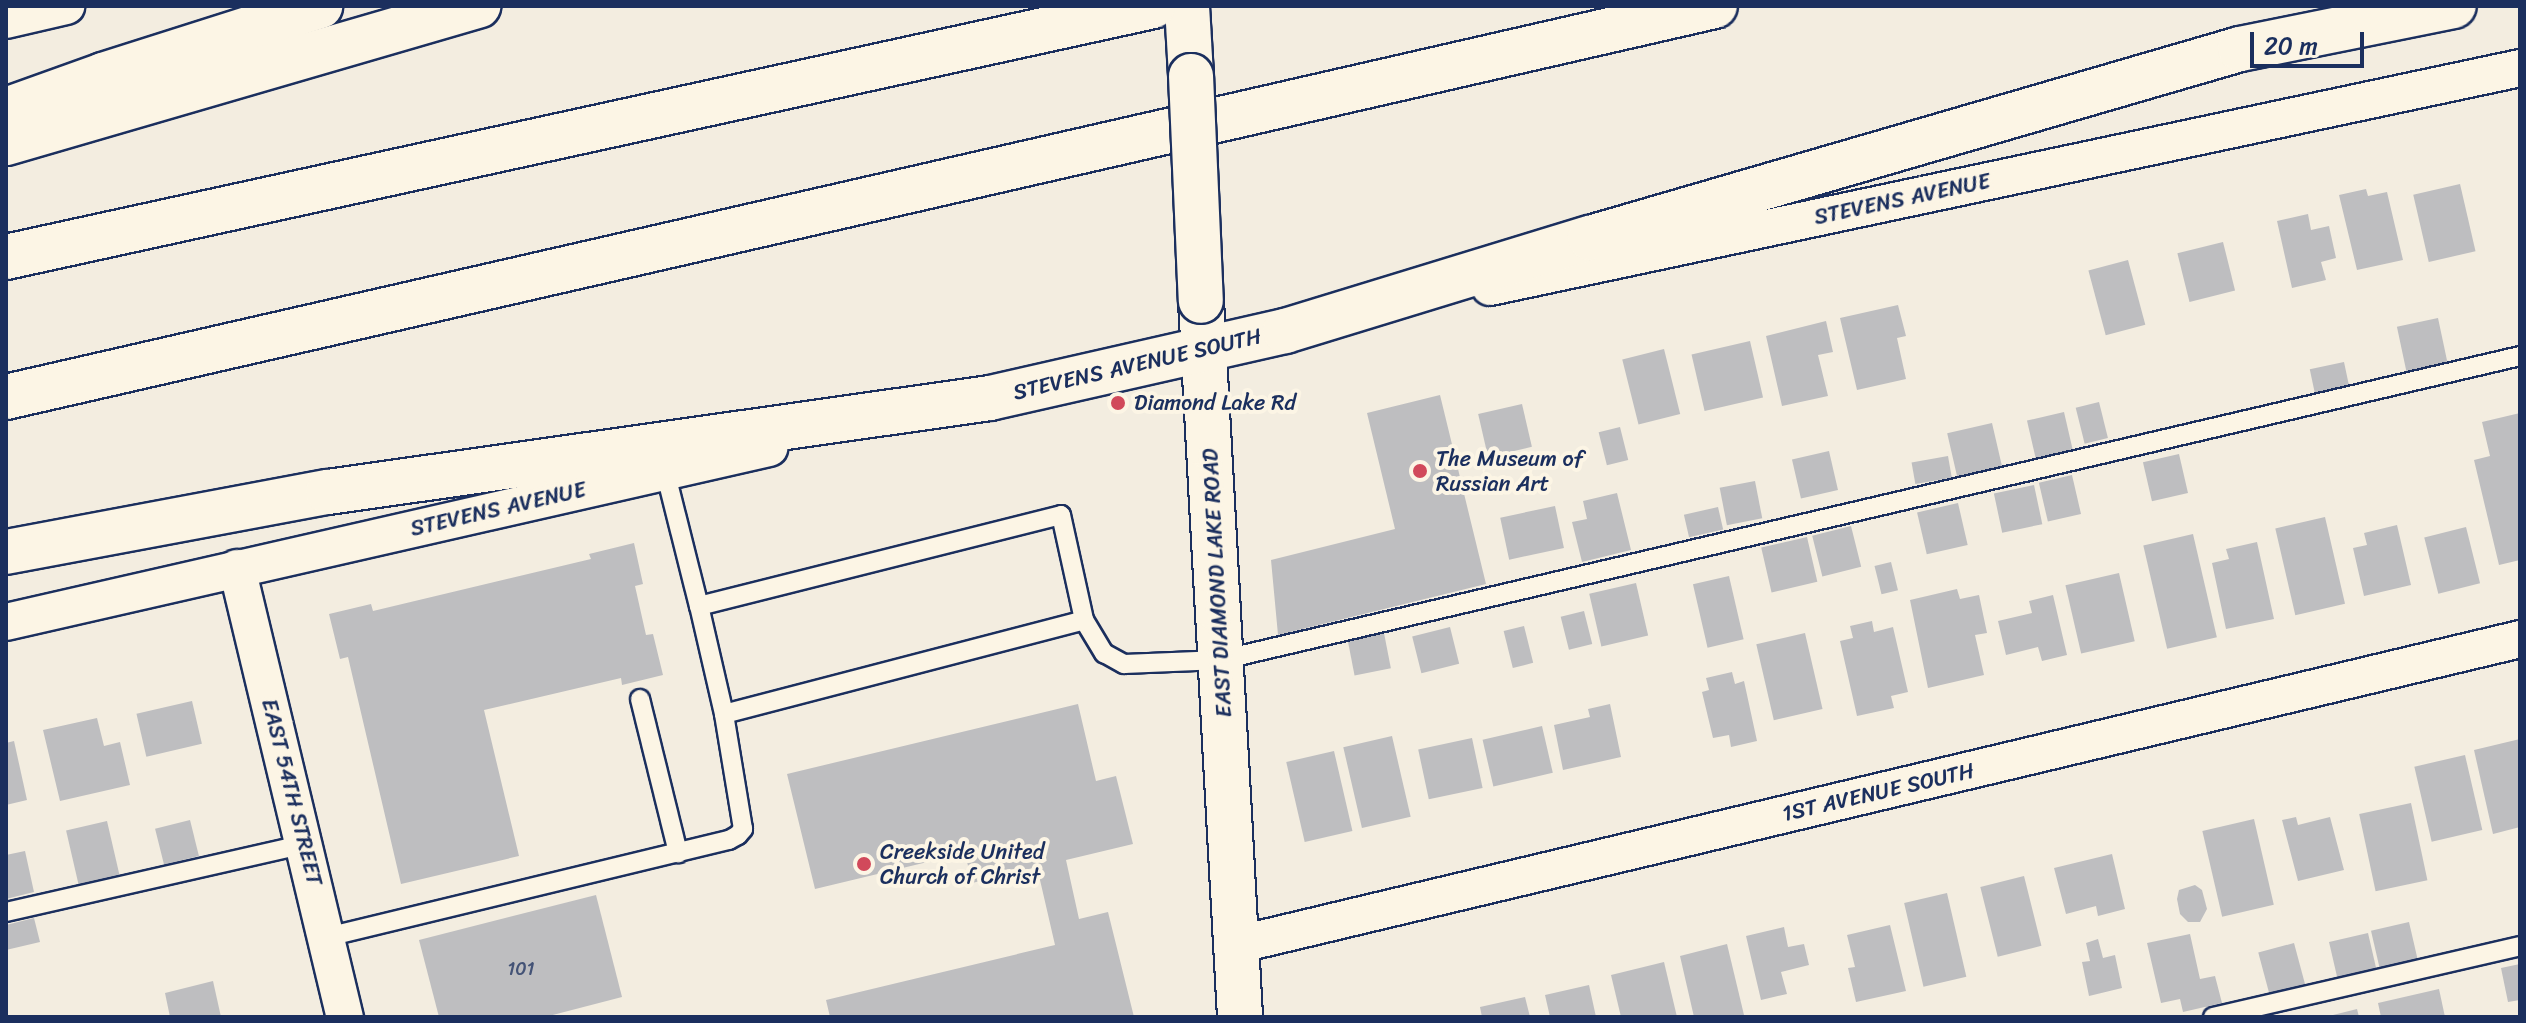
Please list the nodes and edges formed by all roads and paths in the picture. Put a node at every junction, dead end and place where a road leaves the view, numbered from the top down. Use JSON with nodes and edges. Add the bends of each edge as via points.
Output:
{"nodes":[{"id":1,"x":66,"y":6,"type":"edge"},
{"id":2,"x":320,"y":6,"type":"edge"},
{"id":3,"x":479,"y":6,"type":"edge"},
{"id":4,"x":1153,"y":6,"type":"edge"},
{"id":5,"x":1187,"y":6,"type":"edge"},
{"id":6,"x":1715,"y":6,"type":"edge"},
{"id":7,"x":2454,"y":6,"type":"edge"},
{"id":8,"x":6,"y":20,"type":"edge"},
{"id":9,"x":2518,"y":80,"type":"edge"},
{"id":10,"x":6,"y":110,"type":"edge"},
{"id":11,"x":6,"y":143,"type":"edge"},
{"id":12,"x":6,"y":257,"type":"edge"},
{"id":13,"x":1285,"y":331,"type":"junction"},
{"id":14,"x":1204,"y":349,"type":"junction"},
{"id":15,"x":2520,"y":356,"type":"edge"},
{"id":16,"x":6,"y":397,"type":"edge"},
{"id":17,"x":990,"y":398,"type":"junction"},
{"id":18,"x":665,"y":471,"type":"junction"},
{"id":19,"x":6,"y":552,"type":"edge"},
{"id":20,"x":237,"y":568,"type":"junction"},
{"id":21,"x":699,"y":606,"type":"junction"},
{"id":22,"x":1084,"y":620,"type":"junction"},
{"id":23,"x":6,"y":622,"type":"edge"},
{"id":24,"x":2520,"y":639,"type":"edge"},
{"id":25,"x":1221,"y":660,"type":"junction"},
{"id":26,"x":640,"y":699,"type":"dead end"},
{"id":27,"x":724,"y":714,"type":"junction"},
{"id":28,"x":305,"y":844,"type":"junction"},
{"id":29,"x":678,"y":853,"type":"junction"},
{"id":30,"x":6,"y":912,"type":"edge"},
{"id":31,"x":327,"y":937,"type":"junction"},
{"id":32,"x":1236,"y":945,"type":"junction"},
{"id":33,"x":2520,"y":946,"type":"edge"},
{"id":34,"x":345,"y":1017,"type":"edge"},
{"id":35,"x":1240,"y":1017,"type":"edge"},
{"id":36,"x":2213,"y":1017,"type":"edge"}],
"edges":[{"from":1,"to":8,"type":"street"},
{"from":2,"to":10,"type":"main road"},
{"from":3,"to":11,"type":"main road"},
{"from":4,"to":12,"type":"main road"},
{"from":5,"to":14,"type":"main road","name":"EAST DIAMOND LAKE ROAD","bridge":true},
{"from":6,"to":16,"type":"main road"},
{"from":7,"to":13,"type":"main road","name":"STEVENS AVENUE SOUTH","via":[[2240,49]]},
{"from":9,"to":13,"type":"street","name":"STEVENS AVENUE"},
{"from":13,"to":14,"type":"main road","name":"STEVENS AVENUE SOUTH"},
{"from":14,"to":17,"type":"main road","name":"STEVENS AVENUE SOUTH"},
{"from":14,"to":25,"type":"main road","name":"EAST DIAMOND LAKE ROAD"},
{"from":15,"to":25,"type":"lane"},
{"from":17,"to":18,"type":"street","name":"STEVENS AVENUE"},
{"from":17,"to":19,"type":"main road","name":"STEVENS AVENUE SOUTH","via":[[328,492]]},
{"from":18,"to":20,"type":"street","name":"STEVENS AVENUE"},
{"from":18,"to":21,"type":"lane"},
{"from":20,"to":23,"type":"street","name":"STEVENS AVENUE"},
{"from":20,"to":28,"type":"street","name":"EAST 54TH STREET"},
{"from":21,"to":22,"type":"lane","via":[[1061,515]]},
{"from":21,"to":27,"type":"lane"},
{"from":22,"to":25,"type":"lane","via":[[1104,653],[1124,664]]},
{"from":22,"to":27,"type":"lane"},
{"from":24,"to":32,"type":"street","name":"1ST AVENUE SOUTH"},
{"from":25,"to":32,"type":"main road","name":"EAST DIAMOND LAKE ROAD"},
{"from":26,"to":29,"type":"lane"},
{"from":27,"to":29,"type":"lane","via":[[743,829],[729,840]]},
{"from":28,"to":30,"type":"lane"},
{"from":28,"to":31,"type":"street","name":"EAST 54TH STREET"},
{"from":29,"to":31,"type":"lane"},
{"from":31,"to":34,"type":"street","name":"EAST 54TH STREET"},
{"from":32,"to":35,"type":"main road","name":"EAST DIAMOND LAKE ROAD"},
{"from":33,"to":36,"type":"lane"}]}
